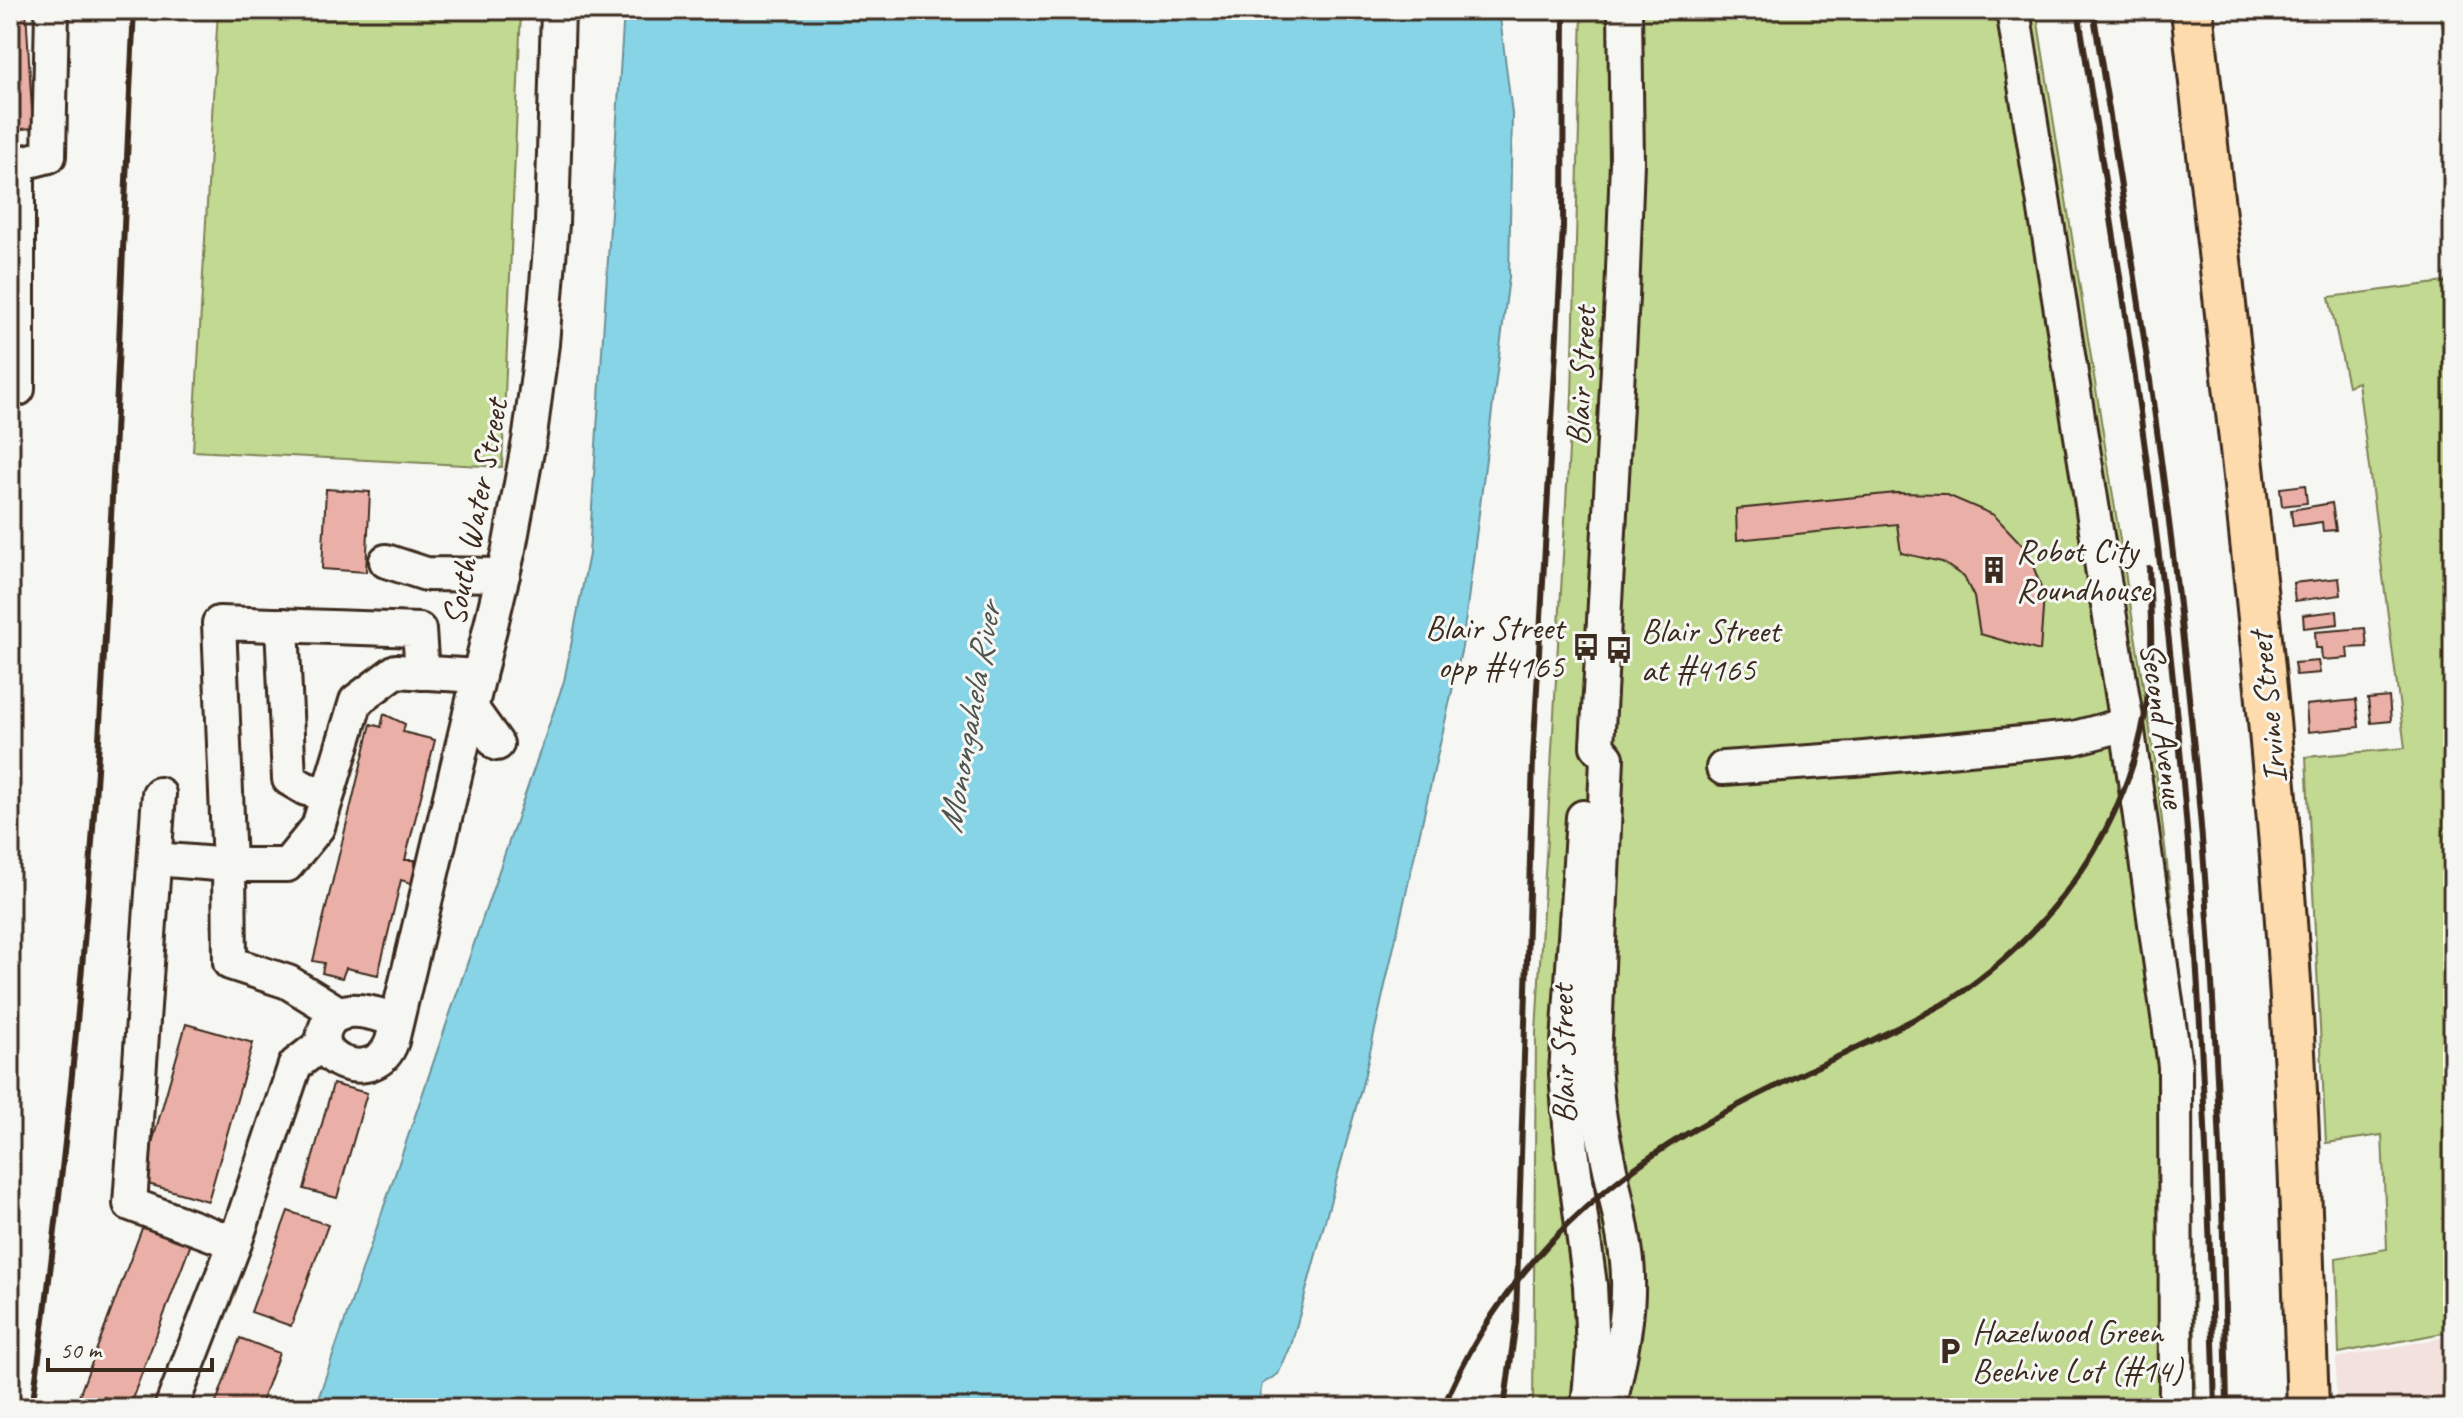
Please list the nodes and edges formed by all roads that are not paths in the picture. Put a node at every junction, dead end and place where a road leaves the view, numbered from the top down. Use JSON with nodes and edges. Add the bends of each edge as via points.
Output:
{"nodes":[{"id":1,"x":52,"y":10,"type":"edge"},
{"id":2,"x":558,"y":10,"type":"edge"},
{"id":3,"x":1625,"y":10,"type":"edge"},
{"id":4,"x":2013,"y":10,"type":"edge"},
{"id":5,"x":2192,"y":10,"type":"edge"},
{"id":6,"x":14,"y":164,"type":"edge"},
{"id":7,"x":18,"y":389,"type":"dead end"},
{"id":8,"x":386,"y":561,"type":"dead end"},
{"id":9,"x":503,"y":575,"type":"junction"},
{"id":10,"x":282,"y":625,"type":"junction"},
{"id":11,"x":422,"y":673,"type":"junction"},
{"id":12,"x":479,"y":676,"type":"junction"},
{"id":13,"x":472,"y":709,"type":"junction"},
{"id":14,"x":2127,"y":724,"type":"junction"},
{"id":15,"x":497,"y":744,"type":"dead end"},
{"id":16,"x":1597,"y":746,"type":"junction"},
{"id":17,"x":1723,"y":768,"type":"dead end"},
{"id":18,"x":159,"y":794,"type":"dead end"},
{"id":19,"x":328,"y":794,"type":"junction"},
{"id":20,"x":155,"y":859,"type":"junction"},
{"id":21,"x":229,"y":865,"type":"junction"},
{"id":22,"x":340,"y":1014,"type":"junction"},
{"id":23,"x":397,"y":1020,"type":"junction"},
{"id":24,"x":323,"y":1043,"type":"junction"},
{"id":25,"x":235,"y":1243,"type":"junction"},
{"id":26,"x":171,"y":1408,"type":"edge"},
{"id":27,"x":1588,"y":1408,"type":"edge"},
{"id":28,"x":1609,"y":1408,"type":"edge"},
{"id":29,"x":2176,"y":1408,"type":"edge"},
{"id":30,"x":2308,"y":1408,"type":"edge"}],
"edges":[{"from":1,"to":6,"type":"street","via":[[49,156]]},
{"from":2,"to":9,"type":"street","name":"South Water Street","via":[[552,224],[542,344]]},
{"from":3,"to":16,"type":"street","name":"Blair Street","via":[[1623,282]]},
{"from":4,"to":14,"type":"street","name":"Second Avenue"},
{"from":5,"to":30,"type":"main road","name":"Irvine Street","via":[[2282,867]]},
{"from":6,"to":7,"type":"street"},
{"from":8,"to":9,"type":"street","via":[[426,574]]},
{"from":9,"to":12,"type":"street","name":"South Water Street"},
{"from":10,"to":11,"type":"street","via":[[419,630]]},
{"from":10,"to":19,"type":"street","via":[[289,779]]},
{"from":10,"to":21,"type":"street","via":[[219,623]]},
{"from":11,"to":12,"type":"street"},
{"from":11,"to":19,"type":"street","via":[[396,671],[356,701]]},
{"from":12,"to":13,"type":"street","name":"South Water Street"},
{"from":13,"to":15,"type":"street"},
{"from":13,"to":23,"type":"street","name":"South Water Street"},
{"from":14,"to":17,"type":"street","via":[[2074,738]]},
{"from":14,"to":29,"type":"street","name":"Second Avenue","via":[[2175,1066]]},
{"from":16,"to":27,"type":"street","name":"Blair Street","via":[[1587,756],[1566,1073],[1590,1285],[1593,1350]]},
{"from":16,"to":28,"type":"street","name":"Blair Street","via":[[1607,758],[1595,1097],[1627,1260],[1628,1292]]},
{"from":18,"to":20,"type":"street"},
{"from":19,"to":21,"type":"street","via":[[318,827],[287,865]]},
{"from":20,"to":21,"type":"street"},
{"from":20,"to":25,"type":"street","via":[[130,1204]]},
{"from":21,"to":22,"type":"street","via":[[230,963],[288,982]]},
{"from":22,"to":23,"type":"street","via":[[357,1011]]},
{"from":22,"to":24,"type":"street","via":[[327,1024]]},
{"from":23,"to":24,"type":"street","name":"South Water Street","via":[[389,1051],[376,1063],[345,1063]]},
{"from":24,"to":25,"type":"street","via":[[295,1065]]},
{"from":25,"to":26,"type":"street"}]}
